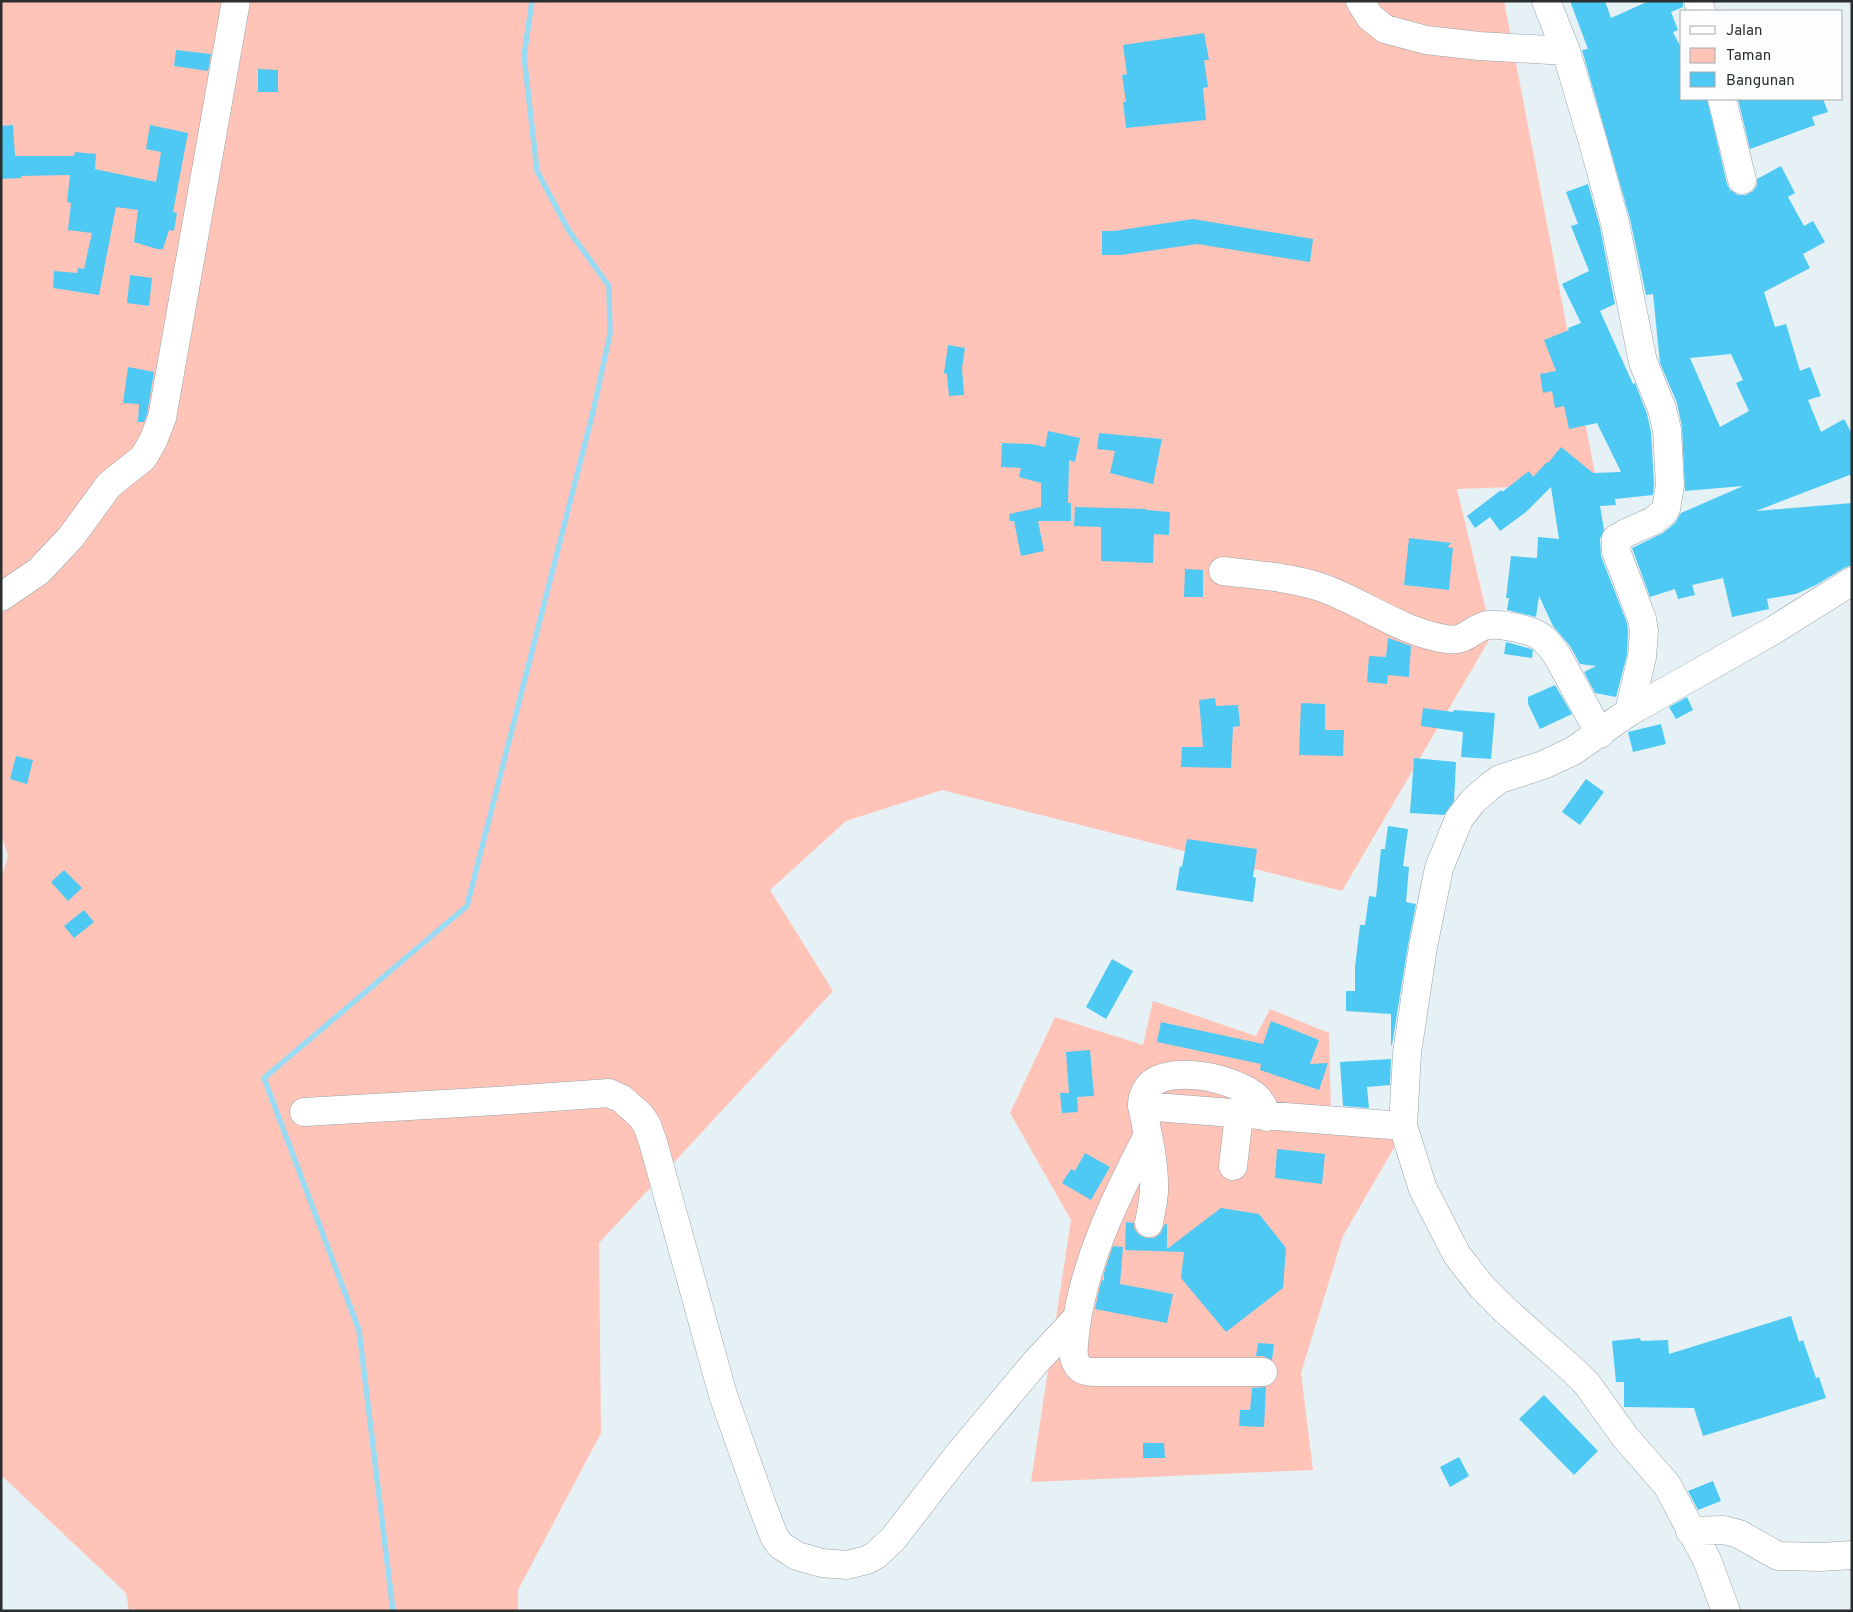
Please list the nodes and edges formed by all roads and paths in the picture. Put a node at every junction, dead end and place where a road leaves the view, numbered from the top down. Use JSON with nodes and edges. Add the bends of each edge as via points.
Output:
{"nodes":[{"id":1,"x":236,"y":1,"type":"edge"},
{"id":2,"x":1360,"y":1,"type":"edge"},
{"id":3,"x":1546,"y":1,"type":"edge"},
{"id":4,"x":1566,"y":51,"type":"junction"},
{"id":5,"x":1722,"y":100,"type":"edge"},
{"id":6,"x":1742,"y":180,"type":"dead end"},
{"id":7,"x":1223,"y":570,"type":"dead end"},
{"id":8,"x":1852,"y":581,"type":"edge"},
{"id":9,"x":1,"y":597,"type":"edge"},
{"id":10,"x":1630,"y":712,"type":"junction"},
{"id":11,"x":1600,"y":734,"type":"junction"},
{"id":12,"x":1142,"y":1106,"type":"junction"},
{"id":13,"x":304,"y":1112,"type":"dead end"},
{"id":14,"x":1239,"y":1115,"type":"junction"},
{"id":15,"x":1267,"y":1117,"type":"junction"},
{"id":16,"x":1403,"y":1126,"type":"junction"},
{"id":17,"x":1148,"y":1135,"type":"junction"},
{"id":18,"x":1233,"y":1166,"type":"dead end"},
{"id":19,"x":1149,"y":1223,"type":"dead end"},
{"id":20,"x":1076,"y":1319,"type":"junction"},
{"id":21,"x":1263,"y":1372,"type":"dead end"},
{"id":22,"x":1690,"y":1530,"type":"junction"},
{"id":23,"x":1852,"y":1555,"type":"edge"},
{"id":24,"x":1726,"y":1611,"type":"edge"}],
"edges":[{"from":1,"to":9,"type":"street","via":[[162,418],[156,434],[143,458],[109,485],[71,537],[39,571]]},
{"from":2,"to":4,"type":"street","via":[[1370,17],[1385,28],[1426,40]]},
{"from":3,"to":4,"type":"street"},
{"from":4,"to":10,"type":"street","via":[[1615,223],[1643,362],[1665,419],[1669,445],[1670,485],[1663,513],[1616,540],[1616,551],[1644,631]]},
{"from":5,"to":6,"type":"street"},
{"from":7,"to":11,"type":"street","via":[[1320,587],[1395,623],[1445,639],[1462,638],[1487,624],[1535,633],[1553,650]]},
{"from":8,"to":10,"type":"street","via":[[1774,630]]},
{"from":10,"to":11,"type":"street"},
{"from":11,"to":16,"type":"street","via":[[1558,758],[1500,779],[1481,792],[1459,819],[1439,868],[1423,947],[1407,1053]]},
{"from":12,"to":14,"type":"street"},
{"from":12,"to":15,"type":"street","via":[[1144,1094],[1152,1084],[1166,1076],[1182,1073],[1218,1079],[1244,1088],[1265,1108]]},
{"from":12,"to":17,"type":"street"},
{"from":13,"to":20,"type":"street","via":[[597,1093],[616,1095],[630,1105],[647,1125],[653,1142],[723,1395],[768,1522],[780,1545],[807,1560],[848,1565],[866,1560],[883,1549],[958,1455]]},
{"from":14,"to":15,"type":"street"},
{"from":14,"to":18,"type":"street"},
{"from":15,"to":16,"type":"street"},
{"from":16,"to":22,"type":"street","via":[[1424,1189],[1457,1255],[1506,1311],[1587,1384],[1625,1437],[1667,1486]]},
{"from":17,"to":19,"type":"street","via":[[1154,1192]]},
{"from":17,"to":20,"type":"street","via":[[1100,1237]]},
{"from":20,"to":21,"type":"street","via":[[1074,1354],[1078,1366],[1088,1371]]},
{"from":22,"to":23,"type":"street","via":[[1724,1530],[1739,1534],[1778,1556]]},
{"from":22,"to":24,"type":"street","via":[[1707,1560]]}]}
